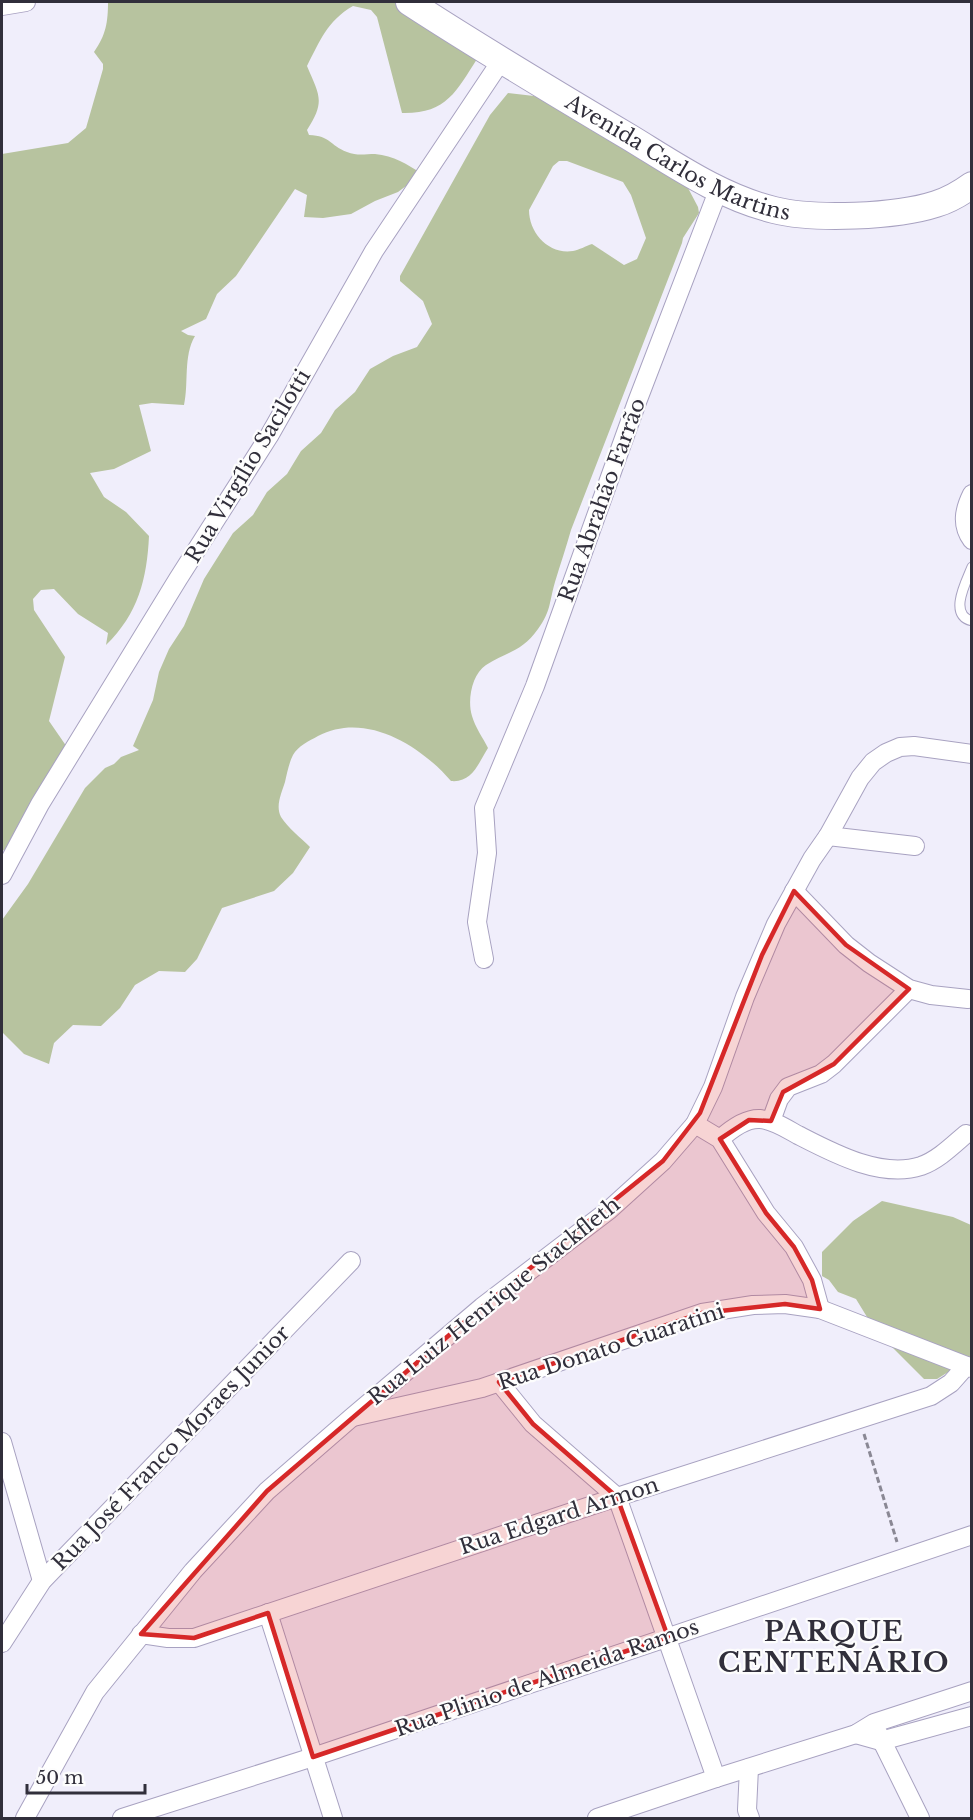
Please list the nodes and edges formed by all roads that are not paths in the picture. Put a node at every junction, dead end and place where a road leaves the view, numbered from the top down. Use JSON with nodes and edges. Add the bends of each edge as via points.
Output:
{"nodes":[{"id":1,"x":26,"y":2,"type":"edge"},
{"id":2,"x":409,"y":2,"type":"edge"},
{"id":3,"x":2,"y":6,"type":"edge"},
{"id":4,"x":501,"y":61,"type":"junction"},
{"id":5,"x":972,"y":185,"type":"edge"},
{"id":6,"x":718,"y":191,"type":"junction"},
{"id":7,"x":972,"y":494,"type":"edge"},
{"id":8,"x":972,"y":540,"type":"edge"},
{"id":9,"x":972,"y":567,"type":"edge"},
{"id":10,"x":972,"y":621,"type":"edge"},
{"id":11,"x":972,"y":754,"type":"edge"},
{"id":12,"x":828,"y":836,"type":"junction"},
{"id":13,"x":915,"y":846,"type":"dead end"},
{"id":14,"x":2,"y":875,"type":"edge"},
{"id":15,"x":794,"y":891,"type":"junction"},
{"id":16,"x":484,"y":959,"type":"dead end"},
{"id":17,"x":909,"y":989,"type":"junction"},
{"id":18,"x":968,"y":999,"type":"dead end"},
{"id":19,"x":771,"y":1121,"type":"junction"},
{"id":20,"x":695,"y":1124,"type":"junction"},
{"id":21,"x":966,"y":1134,"type":"dead end"},
{"id":22,"x":720,"y":1139,"type":"junction"},
{"id":23,"x":351,"y":1261,"type":"dead end"},
{"id":24,"x":820,"y":1309,"type":"junction"},
{"id":25,"x":969,"y":1367,"type":"edge"},
{"id":26,"x":499,"y":1382,"type":"junction"},
{"id":27,"x":351,"y":1418,"type":"junction"},
{"id":28,"x":2,"y":1442,"type":"edge"},
{"id":29,"x":617,"y":1497,"type":"junction"},
{"id":30,"x":972,"y":1535,"type":"edge"},
{"id":31,"x":42,"y":1581,"type":"junction"},
{"id":32,"x":268,"y":1613,"type":"junction"},
{"id":33,"x":141,"y":1634,"type":"junction"},
{"id":34,"x":668,"y":1637,"type":"junction"},
{"id":35,"x":2,"y":1643,"type":"edge"},
{"id":36,"x":972,"y":1691,"type":"edge"},
{"id":37,"x":972,"y":1716,"type":"edge"},
{"id":38,"x":874,"y":1723,"type":"junction"},
{"id":39,"x":855,"y":1734,"type":"junction"},
{"id":40,"x":881,"y":1741,"type":"junction"},
{"id":41,"x":313,"y":1756,"type":"junction"},
{"id":42,"x":749,"y":1768,"type":"junction"},
{"id":43,"x":716,"y":1778,"type":"junction"},
{"id":44,"x":25,"y":1818,"type":"edge"},
{"id":45,"x":122,"y":1818,"type":"edge"},
{"id":46,"x":333,"y":1818,"type":"edge"},
{"id":47,"x":597,"y":1818,"type":"edge"},
{"id":48,"x":750,"y":1818,"type":"edge"},
{"id":49,"x":920,"y":1818,"type":"edge"}],
"edges":[{"from":1,"to":3,"type":"street"},
{"from":2,"to":4,"type":"street","name":"Avenida Carlos Martins"},
{"from":4,"to":6,"type":"street","name":"Avenida Carlos Martins"},
{"from":4,"to":14,"type":"street","name":"Rua Virgílio Sacilotti","via":[[374,251],[269,436],[40,804]]},
{"from":5,"to":6,"type":"street","name":"Avenida Carlos Martins","via":[[934,205],[824,216],[773,210]]},
{"from":6,"to":16,"type":"street","name":"Rua Abrahão Farrão","via":[[633,412],[535,686],[484,808],[487,852],[477,922]]},
{"from":7,"to":8,"type":"street","via":[[964,518]]},
{"from":9,"to":10,"type":"lane","via":[[960,612]]},
{"from":11,"to":12,"type":"street","name":"Rua Luiz Henrique Stackfleth","via":[[914,746],[886,753],[860,778]]},
{"from":12,"to":13,"type":"street"},
{"from":12,"to":15,"type":"street","name":"Rua Luiz Henrique Stackfleth"},
{"from":15,"to":17,"type":"street","via":[[846,945]]},
{"from":15,"to":20,"type":"street","name":"Rua Luiz Henrique Stackfleth","via":[[762,955],[713,1087]]},
{"from":17,"to":18,"type":"street"},
{"from":17,"to":19,"type":"street","via":[[834,1064],[788,1087],[778,1099]]},
{"from":19,"to":21,"type":"street","via":[[864,1165],[897,1168],[928,1163]]},
{"from":19,"to":22,"type":"street","via":[[749,1120]]},
{"from":20,"to":22,"type":"street"},
{"from":20,"to":27,"type":"street","name":"Rua Luiz Henrique Stackfleth","via":[[663,1161],[609,1210],[482,1307]]},
{"from":22,"to":24,"type":"street","via":[[766,1213],[794,1247],[812,1280]]},
{"from":23,"to":31,"type":"street","name":"Rua José Franco Moraes Junior"},
{"from":24,"to":25,"type":"street","name":"Rua Donato Guaratini"},
{"from":24,"to":26,"type":"street","name":"Rua Donato Guaratini","via":[[753,1305],[702,1313]]},
{"from":25,"to":29,"type":"street","name":"Rua Edgard Armon","via":[[931,1396]]},
{"from":26,"to":27,"type":"street","name":"Rua Donato Guaratini"},
{"from":26,"to":29,"type":"street","via":[[532,1424]]},
{"from":27,"to":33,"type":"street","name":"Rua Luiz Henrique Stackfleth","via":[[267,1491]]},
{"from":28,"to":31,"type":"street"},
{"from":29,"to":32,"type":"street","name":"Rua Edgard Armon"},
{"from":29,"to":34,"type":"street"},
{"from":30,"to":34,"type":"street","name":"Rua Plinio de Almeida Ramos"},
{"from":31,"to":35,"type":"street","name":"Rua José Franco Moraes Junior"},
{"from":32,"to":33,"type":"street","name":"Rua Edgard Armon","via":[[194,1638]]},
{"from":32,"to":41,"type":"street"},
{"from":33,"to":44,"type":"street","name":"Rua Luiz Henrique Stackfleth","via":[[95,1692]]},
{"from":34,"to":41,"type":"street","name":"Rua Plinio de Almeida Ramos"},
{"from":34,"to":43,"type":"street"},
{"from":36,"to":38,"type":"street"},
{"from":37,"to":40,"type":"street"},
{"from":38,"to":39,"type":"street"},
{"from":38,"to":40,"type":"street"},
{"from":39,"to":40,"type":"street"},
{"from":39,"to":42,"type":"street"},
{"from":40,"to":49,"type":"street"},
{"from":41,"to":45,"type":"street","name":"Rua Plinio de Almeida Ramos"},
{"from":41,"to":46,"type":"street"},
{"from":42,"to":43,"type":"street"},
{"from":42,"to":48,"type":"street"},
{"from":43,"to":47,"type":"street"}]}
